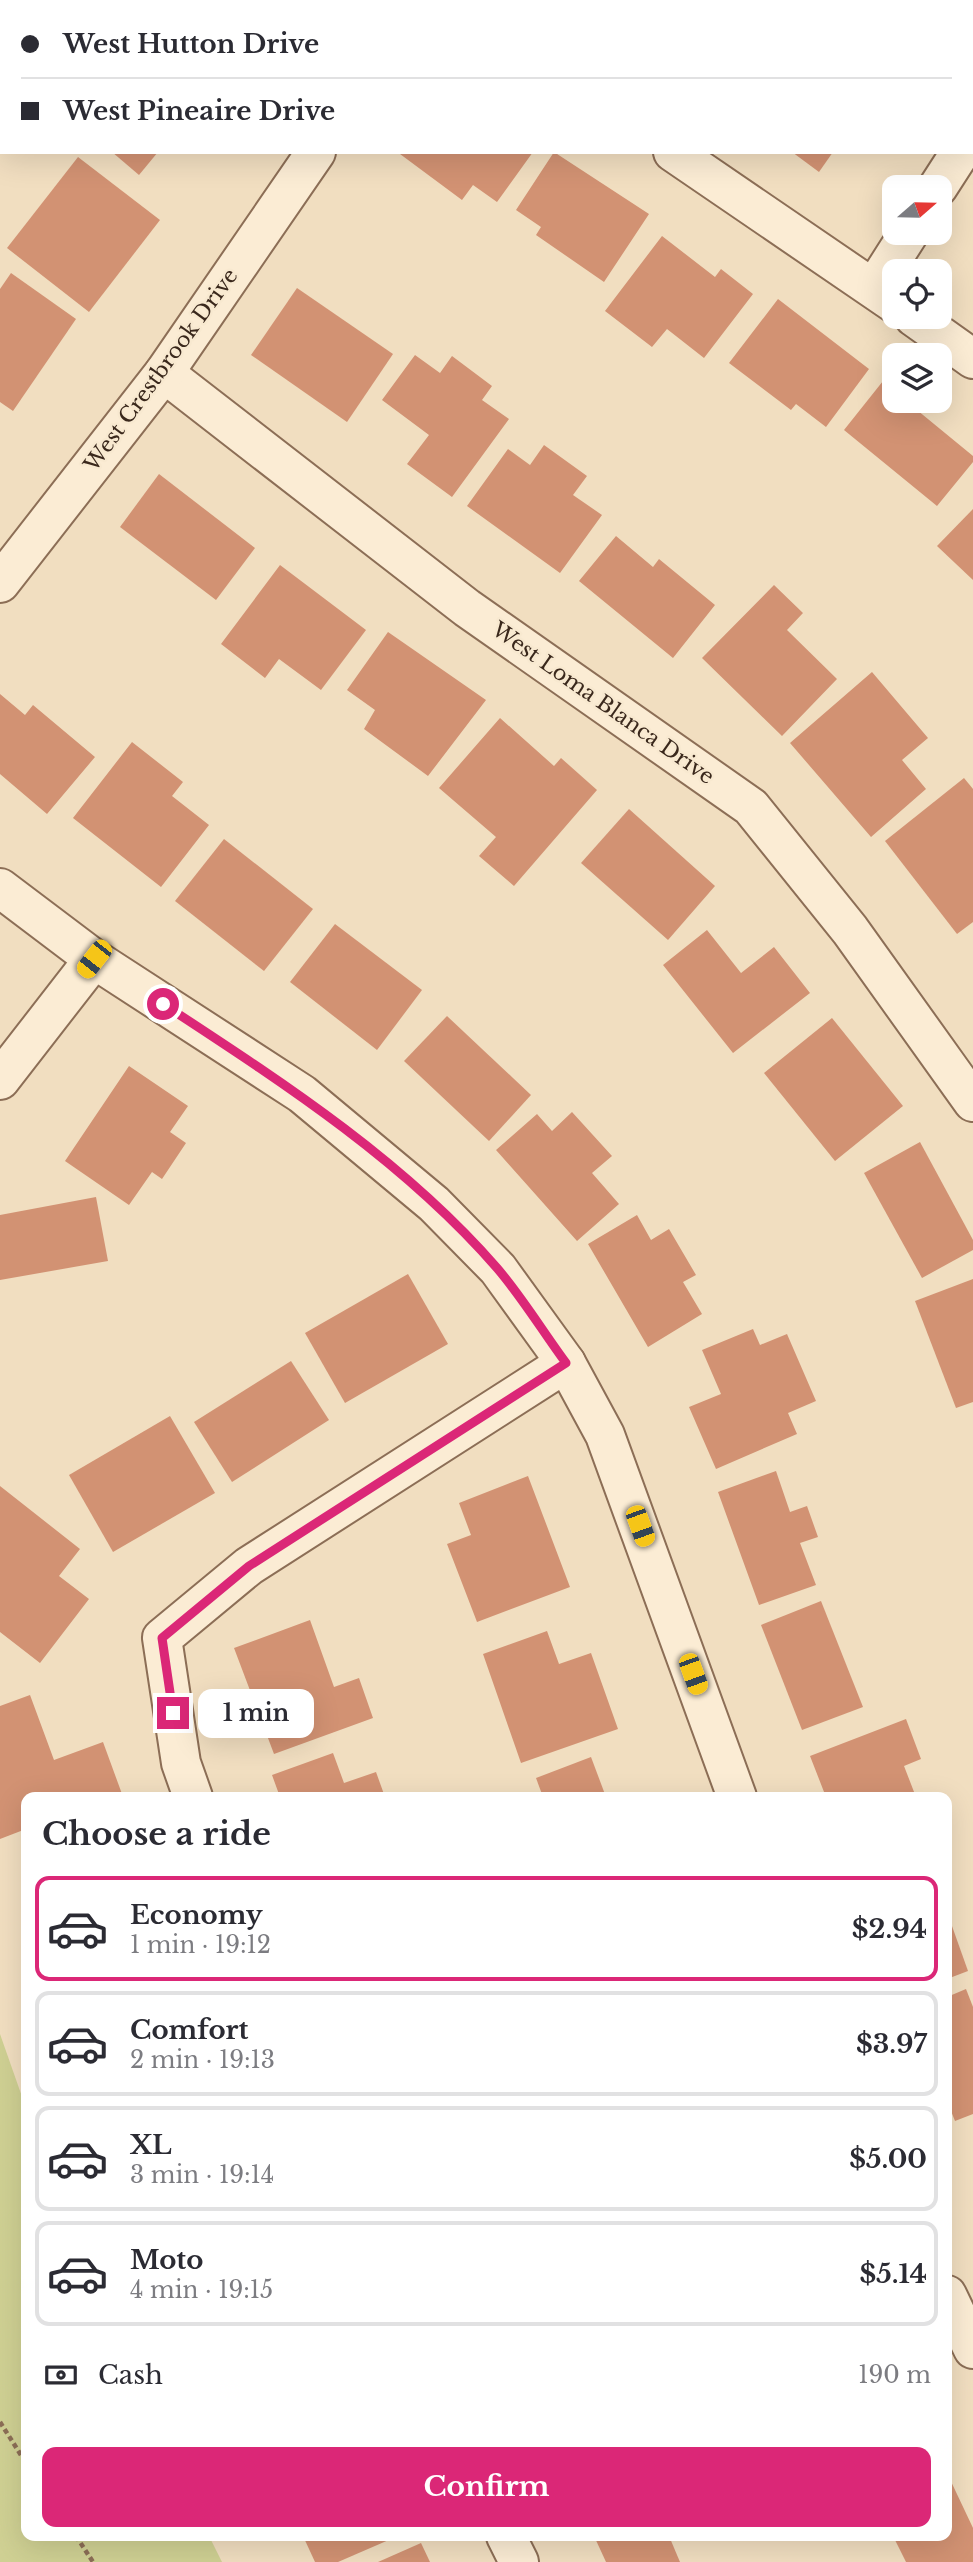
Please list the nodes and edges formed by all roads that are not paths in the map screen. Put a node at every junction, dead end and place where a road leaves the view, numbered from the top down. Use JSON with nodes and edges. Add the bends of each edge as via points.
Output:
{"nodes":[{"id":1,"x":315,"y":154,"type":"edge"},
{"id":2,"x":676,"y":154,"type":"edge"},
{"id":3,"x":882,"y":294,"type":"edge"},
{"id":4,"x":931,"y":329,"type":"edge"},
{"id":5,"x":973,"y":359,"type":"edge"},
{"id":6,"x":164,"y":373,"type":"junction"},
{"id":7,"x":0,"y":583,"type":"edge"},
{"id":8,"x":0,"y":888,"type":"edge"},
{"id":9,"x":94,"y":959,"type":"junction"},
{"id":10,"x":0,"y":1080,"type":"edge"},
{"id":11,"x":973,"y":1102,"type":"edge"},
{"id":12,"x":566,"y":1363,"type":"junction"},
{"id":13,"x":191,"y":1792,"type":"edge"},
{"id":14,"x":735,"y":1792,"type":"edge"},
{"id":15,"x":952,"y":2305,"type":"edge"},
{"id":16,"x":973,"y":2349,"type":"edge"},
{"id":17,"x":508,"y":2541,"type":"edge"},
{"id":18,"x":519,"y":2562,"type":"edge"}],
"edges":[{"from":1,"to":6,"type":"street","name":"West Crestbrook Drive"},
{"from":2,"to":3,"type":"street"},
{"from":4,"to":5,"type":"street"},
{"from":6,"to":7,"type":"street","name":"West Crestbrook Drive"},
{"from":6,"to":11,"type":"street","name":"West Loma Blanca Drive","via":[[467,608],[751,807],[850,930]]},
{"from":8,"to":9,"type":"street"},
{"from":9,"to":10,"type":"street"},
{"from":9,"to":12,"type":"street","via":[[302,1094],[434,1203],[498,1269]]},
{"from":12,"to":13,"type":"street","via":[[249,1566],[162,1638],[181,1763]]},
{"from":12,"to":14,"type":"street","via":[[605,1435]]},
{"from":15,"to":16,"type":"street"},
{"from":17,"to":18,"type":"street"}]}
